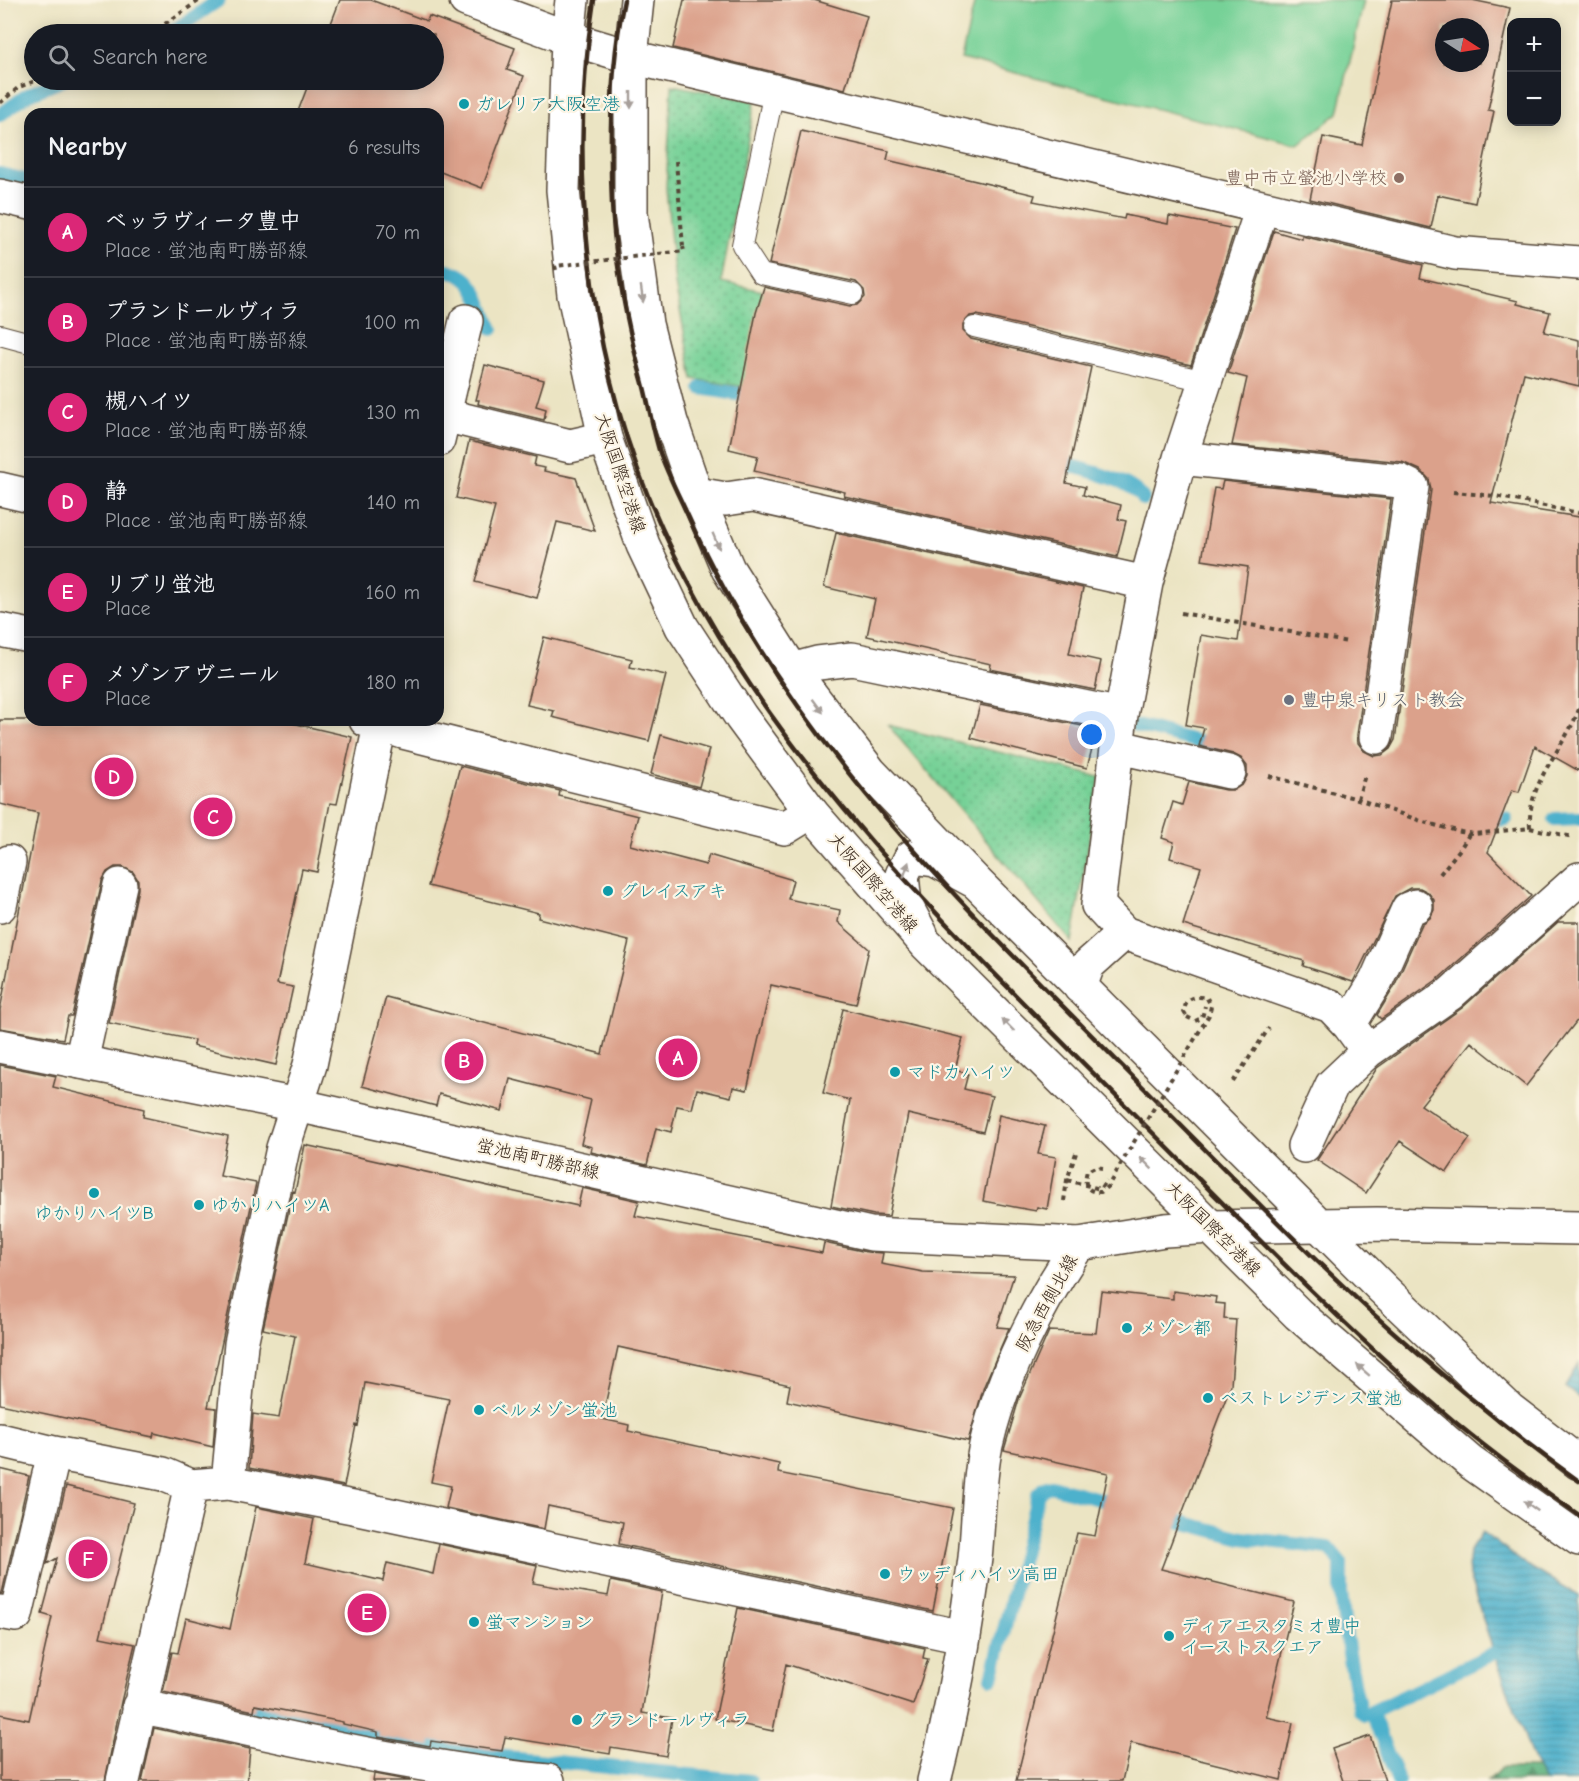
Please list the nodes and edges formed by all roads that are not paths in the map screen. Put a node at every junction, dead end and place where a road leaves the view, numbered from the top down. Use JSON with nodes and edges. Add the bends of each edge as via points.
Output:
{"nodes":[{"id":1,"x":466,"y":0,"type":"edge"},
{"id":2,"x":572,"y":0,"type":"edge"},
{"id":3,"x":636,"y":0,"type":"edge"},
{"id":4,"x":568,"y":39,"type":"junction"},
{"id":5,"x":631,"y":57,"type":"junction"},
{"id":6,"x":774,"y":92,"type":"junction"},
{"id":7,"x":0,"y":196,"type":"edge"},
{"id":8,"x":24,"y":202,"type":"edge"},
{"id":9,"x":1262,"y":208,"type":"junction"},
{"id":10,"x":1579,"y":263,"type":"edge"},
{"id":11,"x":853,"y":294,"type":"dead end"},
{"id":12,"x":466,"y":321,"type":"dead end"},
{"id":13,"x":974,"y":327,"type":"dead end"},
{"id":14,"x":0,"y":335,"type":"edge"},
{"id":15,"x":24,"y":341,"type":"edge"},
{"id":16,"x":1205,"y":381,"type":"junction"},
{"id":17,"x":444,"y":415,"type":"edge"},
{"id":18,"x":444,"y":428,"type":"edge"},
{"id":19,"x":605,"y":438,"type":"junction"},
{"id":20,"x":1180,"y":458,"type":"junction"},
{"id":21,"x":0,"y":489,"type":"edge"},
{"id":22,"x":696,"y":494,"type":"junction"},
{"id":23,"x":24,"y":495,"type":"edge"},
{"id":24,"x":1144,"y":594,"type":"junction"},
{"id":25,"x":0,"y":630,"type":"edge"},
{"id":26,"x":24,"y":635,"type":"edge"},
{"id":27,"x":792,"y":670,"type":"junction"},
{"id":28,"x":375,"y":726,"type":"edge"},
{"id":29,"x":387,"y":726,"type":"edge"},
{"id":30,"x":1120,"y":731,"type":"junction"},
{"id":31,"x":1376,"y":737,"type":"dead end"},
{"id":32,"x":1229,"y":772,"type":"road end"},
{"id":33,"x":811,"y":812,"type":"junction"},
{"id":34,"x":9,"y":862,"type":"dead end"},
{"id":35,"x":1579,"y":879,"type":"edge"},
{"id":36,"x":976,"y":882,"type":"junction"},
{"id":37,"x":120,"y":885,"type":"dead end"},
{"id":38,"x":0,"y":906,"type":"edge"},
{"id":39,"x":1416,"y":906,"type":"road end"},
{"id":40,"x":1124,"y":933,"type":"junction"},
{"id":41,"x":926,"y":944,"type":"junction"},
{"id":42,"x":1080,"y":987,"type":"junction"},
{"id":43,"x":1349,"y":1025,"type":"junction"},
{"id":44,"x":0,"y":1046,"type":"edge"},
{"id":45,"x":1368,"y":1052,"type":"junction"},
{"id":46,"x":81,"y":1062,"type":"junction"},
{"id":47,"x":297,"y":1105,"type":"junction"},
{"id":48,"x":1304,"y":1146,"type":"dead end"},
{"id":49,"x":1318,"y":1225,"type":"junction"},
{"id":50,"x":1211,"y":1227,"type":"junction"},
{"id":51,"x":1579,"y":1228,"type":"edge"},
{"id":52,"x":1079,"y":1244,"type":"junction"},
{"id":53,"x":0,"y":1440,"type":"edge"},
{"id":54,"x":54,"y":1453,"type":"junction"},
{"id":55,"x":1579,"y":1463,"type":"edge"},
{"id":56,"x":228,"y":1483,"type":"junction"},
{"id":57,"x":191,"y":1486,"type":"junction"},
{"id":58,"x":1579,"y":1539,"type":"edge"},
{"id":59,"x":0,"y":1612,"type":"edge"},
{"id":60,"x":963,"y":1637,"type":"junction"},
{"id":61,"x":139,"y":1706,"type":"junction"},
{"id":62,"x":460,"y":1776,"type":"edge"},
{"id":63,"x":123,"y":1781,"type":"edge"},
{"id":64,"x":548,"y":1781,"type":"edge"},
{"id":65,"x":934,"y":1781,"type":"edge"}],
"edges":[{"from":1,"to":4,"type":"street"},
{"from":2,"to":4,"type":"street","name":"大阪国際空港線"},
{"from":3,"to":5,"type":"street"},
{"from":4,"to":5,"type":"street"},
{"from":4,"to":19,"type":"street","name":"大阪国際空港線","via":[[563,190],[574,295]]},
{"from":5,"to":6,"type":"street"},
{"from":5,"to":22,"type":"street","one_way":true,"via":[[631,213],[646,324],[671,422]]},
{"from":6,"to":9,"type":"street"},
{"from":6,"to":11,"type":"lane","via":[[742,245],[761,274]]},
{"from":7,"to":8,"type":"street"},
{"from":9,"to":10,"type":"street","via":[[1455,253]]},
{"from":9,"to":16,"type":"street"},
{"from":12,"to":17,"type":"street"},
{"from":13,"to":16,"type":"lane"},
{"from":14,"to":15,"type":"lane"},
{"from":16,"to":20,"type":"street"},
{"from":18,"to":19,"type":"street","via":[[570,446]]},
{"from":19,"to":33,"type":"street","name":"大阪国際空港線","via":[[644,545],[682,627],[741,717]]},
{"from":20,"to":24,"type":"street"},
{"from":20,"to":31,"type":"street","via":[[1400,481],[1412,487]]},
{"from":21,"to":23,"type":"street"},
{"from":22,"to":24,"type":"street","via":[[726,499],[753,495]]},
{"from":22,"to":27,"type":"street","one_way":true,"via":[[728,569]]},
{"from":24,"to":30,"type":"street"},
{"from":25,"to":26,"type":"street"},
{"from":27,"to":30,"type":"street","via":[[852,659]]},
{"from":27,"to":36,"type":"street","one_way":true,"via":[[870,772]]},
{"from":28,"to":47,"type":"street","via":[[310,1065]]},
{"from":29,"to":33,"type":"street","via":[[785,828]]},
{"from":30,"to":32,"type":"street"},
{"from":30,"to":40,"type":"street","via":[[1098,904]]},
{"from":33,"to":41,"type":"street","name":"大阪国際空港線"},
{"from":34,"to":38,"type":"street"},
{"from":35,"to":45,"type":"street","via":[[1450,994]]},
{"from":41,"to":36,"type":"street","one_way":true,"via":[[905,904],[902,875],[911,858],[935,860]]},
{"from":36,"to":42,"type":"street"},
{"from":37,"to":46,"type":"street"},
{"from":39,"to":43,"type":"street","via":[[1408,909],[1376,981]]},
{"from":40,"to":42,"type":"street","via":[[1088,965]]},
{"from":40,"to":43,"type":"street","via":[[1331,1006]]},
{"from":50,"to":41,"type":"street","name":"大阪国際空港線","one_way":true},
{"from":42,"to":49,"type":"street"},
{"from":43,"to":45,"type":"street"},
{"from":44,"to":46,"type":"street","name":"蛍池南町勝部線"},
{"from":45,"to":48,"type":"street","via":[[1332,1085]]},
{"from":46,"to":47,"type":"street","name":"蛍池南町勝部線"},
{"from":47,"to":52,"type":"street","name":"蛍池南町勝部線","via":[[871,1234]]},
{"from":47,"to":56,"type":"street","via":[[283,1148],[241,1344]]},
{"from":49,"to":50,"type":"street","name":"阪急西側北線"},
{"from":49,"to":51,"type":"street","name":"阪急西側北線"},
{"from":49,"to":55,"type":"street","via":[[1509,1409]]},
{"from":50,"to":52,"type":"street","name":"阪急西側北線"},
{"from":58,"to":50,"type":"street","name":"大阪国際空港線","one_way":true,"via":[[1470,1462],[1298,1314]]},
{"from":52,"to":60,"type":"street","name":"阪急西側北線","via":[[1031,1324],[986,1445]]},
{"from":53,"to":54,"type":"street"},
{"from":54,"to":57,"type":"street","via":[[164,1474]]},
{"from":54,"to":59,"type":"street","via":[[16,1615]]},
{"from":56,"to":57,"type":"street"},
{"from":56,"to":60,"type":"street"},
{"from":57,"to":61,"type":"street"},
{"from":60,"to":65,"type":"street","name":"阪急西側北線"},
{"from":61,"to":62,"type":"street","via":[[429,1766]]},
{"from":61,"to":63,"type":"street"},
{"from":62,"to":64,"type":"street"}]}
